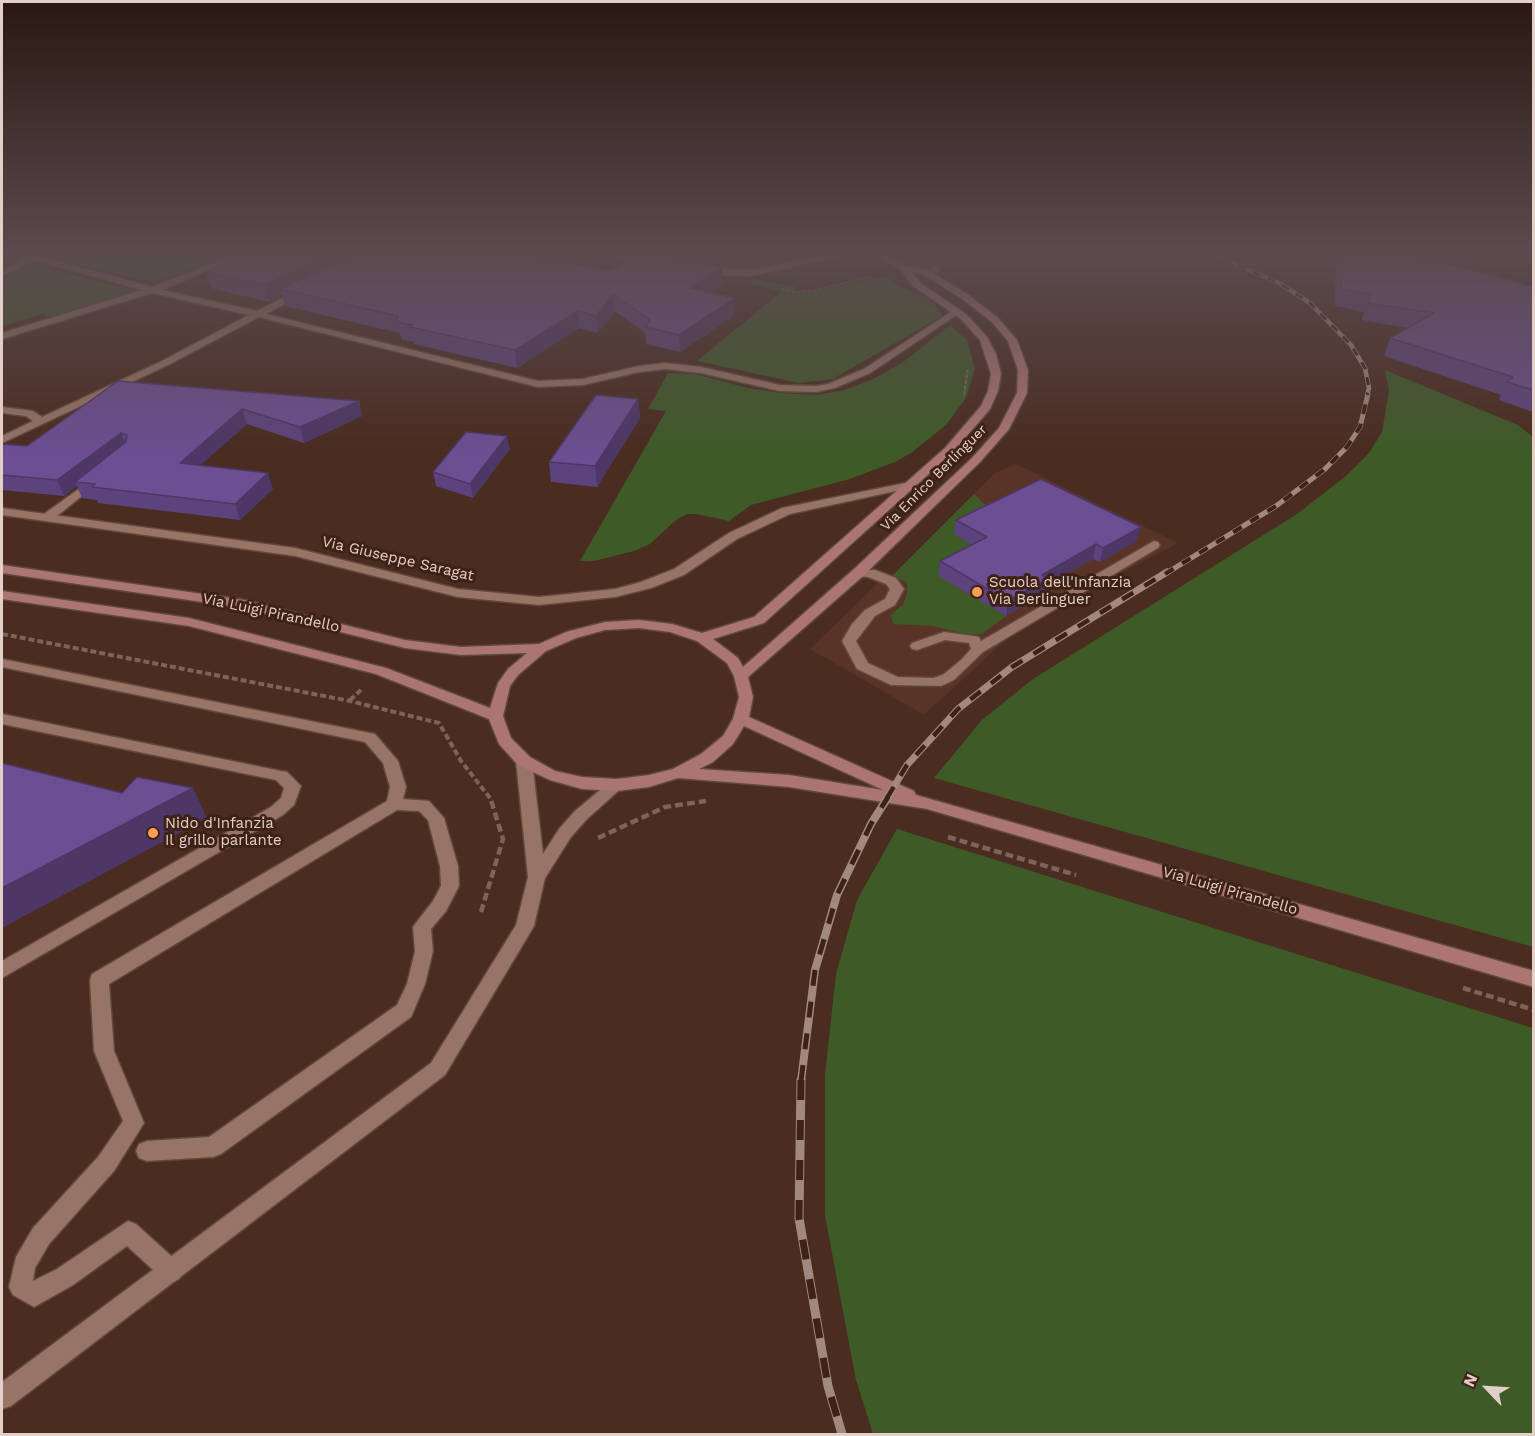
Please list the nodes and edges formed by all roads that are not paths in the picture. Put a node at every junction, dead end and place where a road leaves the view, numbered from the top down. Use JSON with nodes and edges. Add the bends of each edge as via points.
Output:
{"nodes":[{"id":1,"x":54,"y":320,"type":"edge"},
{"id":2,"x":246,"y":320,"type":"edge"},
{"id":3,"x":281,"y":320,"type":"edge"},
{"id":4,"x":945,"y":320,"type":"edge"},
{"id":5,"x":965,"y":320,"type":"edge"},
{"id":6,"x":995,"y":320,"type":"edge"},
{"id":7,"x":2,"y":336,"type":"edge"},
{"id":8,"x":2,"y":410,"type":"edge"},
{"id":9,"x":40,"y":421,"type":"junction"},
{"id":10,"x":2,"y":440,"type":"edge"},
{"id":11,"x":100,"y":476,"type":"edge"},
{"id":12,"x":910,"y":485,"type":"junction"},
{"id":13,"x":2,"y":512,"type":"edge"},
{"id":14,"x":48,"y":517,"type":"junction"},
{"id":15,"x":1154,"y":545,"type":"dead end"},
{"id":16,"x":2,"y":569,"type":"edge"},
{"id":17,"x":858,"y":573,"type":"junction"},
{"id":18,"x":2,"y":595,"type":"edge"},
{"id":19,"x":702,"y":639,"type":"junction"},
{"id":20,"x":917,"y":646,"type":"dead end"},
{"id":21,"x":541,"y":648,"type":"junction"},
{"id":22,"x":978,"y":649,"type":"junction"},
{"id":23,"x":2,"y":663,"type":"edge"},
{"id":24,"x":741,"y":676,"type":"junction"},
{"id":25,"x":496,"y":716,"type":"junction"},
{"id":26,"x":2,"y":719,"type":"edge"},
{"id":27,"x":741,"y":719,"type":"junction"},
{"id":28,"x":524,"y":761,"type":"junction"},
{"id":29,"x":678,"y":772,"type":"junction"},
{"id":30,"x":617,"y":785,"type":"junction"},
{"id":31,"x":927,"y":803,"type":"junction"},
{"id":32,"x":394,"y":804,"type":"junction"},
{"id":33,"x":537,"y":877,"type":"junction"},
{"id":34,"x":2,"y":970,"type":"edge"},
{"id":35,"x":1533,"y":979,"type":"edge"},
{"id":36,"x":147,"y":1151,"type":"dead end"},
{"id":37,"x":171,"y":1271,"type":"junction"},
{"id":38,"x":2,"y":1397,"type":"edge"}],
"edges":[{"from":1,"to":7,"type":"street"},
{"from":2,"to":9,"type":"street","via":[[165,363]]},
{"from":3,"to":4,"type":"street","via":[[538,384],[583,382],[666,366],[701,369],[800,390],[831,386],[867,371]]},
{"from":5,"to":12,"type":"street","name":"Via Enrico Berlinguer","via":[[984,339],[991,354],[996,374],[993,391],[986,407],[949,450]]},
{"from":6,"to":17,"type":"street","name":"Via Enrico Berlinguer","via":[[1012,340],[1023,370],[1022,393],[1004,429]]},
{"from":8,"to":9,"type":"street","via":[[29,413]]},
{"from":9,"to":10,"type":"street"},
{"from":11,"to":14,"type":"street"},
{"from":12,"to":14,"type":"street","name":"Via Giuseppe Saragat","via":[[786,511],[733,536],[679,572],[646,585],[615,593],[539,601],[458,593],[295,552]]},
{"from":12,"to":19,"type":"street","name":"Via Enrico Berlinguer","via":[[759,620]]},
{"from":13,"to":14,"type":"street","name":"Via Giuseppe Saragat"},
{"from":15,"to":22,"type":"street"},
{"from":16,"to":21,"type":"street","name":"Via Luigi Pirandello","via":[[244,604],[405,644],[461,651]]},
{"from":17,"to":22,"type":"street","via":[[891,581],[897,589],[890,602],[870,613],[849,641],[862,666],[896,682],[936,683],[949,677]]},
{"from":17,"to":24,"type":"street","name":"Via Enrico Berlinguer"},
{"from":18,"to":25,"type":"street","name":"Via Luigi Pirandello","via":[[189,622],[381,671]]},
{"from":19,"to":21,"type":"street","via":[[672,628],[605,626],[571,634]]},
{"from":19,"to":24,"type":"street","via":[[733,661]]},
{"from":20,"to":22,"type":"street","via":[[944,636],[974,640]]},
{"from":21,"to":25,"type":"street","via":[[525,659],[503,686]]},
{"from":23,"to":32,"type":"street","via":[[370,738],[393,768],[398,787]]},
{"from":24,"to":27,"type":"street","via":[[746,697]]},
{"from":25,"to":28,"type":"street","via":[[504,740]]},
{"from":26,"to":34,"type":"street","via":[[281,776],[292,786],[288,801],[277,811]]},
{"from":27,"to":29,"type":"street","via":[[728,740],[707,758]]},
{"from":27,"to":31,"type":"street","name":"Via Luigi Pirandello"},
{"from":28,"to":30,"type":"street","via":[[550,775],[582,783]]},
{"from":28,"to":33,"type":"street"},
{"from":29,"to":30,"type":"street"},
{"from":29,"to":31,"type":"street","name":"Via Luigi Pirandello","via":[[789,781]]},
{"from":30,"to":33,"type":"street","via":[[565,833]]},
{"from":31,"to":35,"type":"street","name":"Via Luigi Pirandello"},
{"from":32,"to":36,"type":"street","via":[[423,805],[436,818],[449,866],[450,886],[440,906],[422,927],[424,951],[404,1011],[213,1147]]},
{"from":32,"to":37,"type":"street","via":[[99,980],[104,1051],[134,1124],[106,1164],[41,1236],[24,1265],[21,1287],[34,1295],[128,1232]]},
{"from":33,"to":37,"type":"street","via":[[525,926],[438,1069]]},
{"from":37,"to":38,"type":"street"}]}
